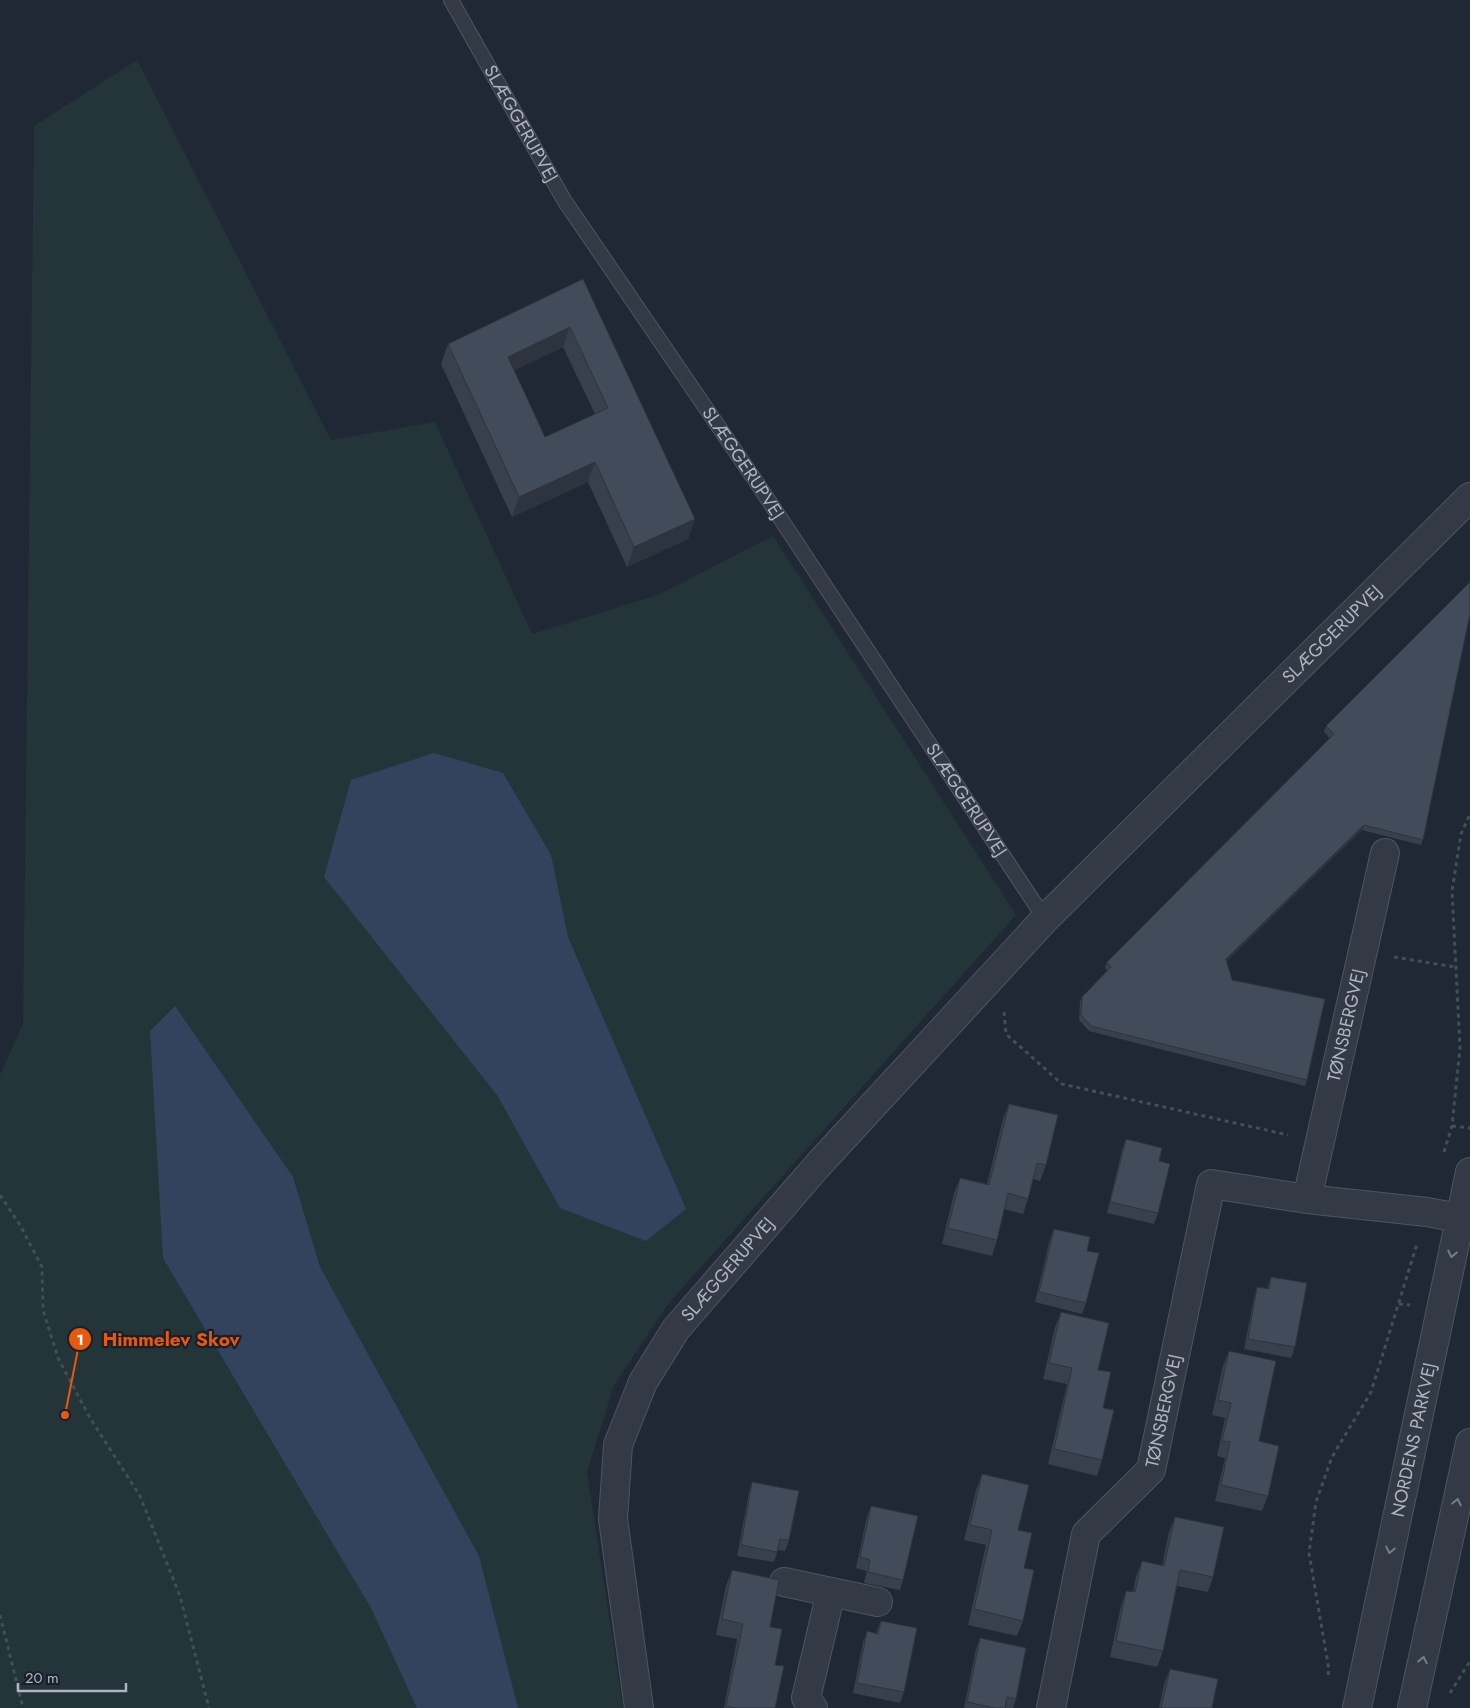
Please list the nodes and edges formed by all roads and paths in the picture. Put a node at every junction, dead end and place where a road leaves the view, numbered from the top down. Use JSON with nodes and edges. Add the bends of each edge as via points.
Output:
{"nodes":[{"id":1,"x":452,"y":0,"type":"edge"},
{"id":2,"x":1470,"y":497,"type":"edge"},
{"id":3,"x":1470,"y":814,"type":"edge"},
{"id":4,"x":1385,"y":853,"type":"dead end"},
{"id":5,"x":1045,"y":919,"type":"junction"},
{"id":6,"x":1363,"y":952,"type":"junction"},
{"id":7,"x":1456,"y":966,"type":"junction"},
{"id":8,"x":1004,"y":1011,"type":"dead end"},
{"id":9,"x":1452,"y":1126,"type":"junction"},
{"id":10,"x":1470,"y":1128,"type":"edge"},
{"id":11,"x":1320,"y":1143,"type":"junction"},
{"id":12,"x":1442,"y":1160,"type":"dead end"},
{"id":13,"x":1470,"y":1172,"type":"edge"},
{"id":14,"x":0,"y":1195,"type":"edge"},
{"id":15,"x":1307,"y":1200,"type":"junction"},
{"id":16,"x":1427,"y":1212,"type":"junction"},
{"id":17,"x":1465,"y":1219,"type":"edge"},
{"id":18,"x":1470,"y":1443,"type":"edge"},
{"id":19,"x":784,"y":1582,"type":"dead end"},
{"id":20,"x":831,"y":1592,"type":"junction"},
{"id":21,"x":878,"y":1602,"type":"dead end"},
{"id":22,"x":0,"y":1615,"type":"edge"},
{"id":23,"x":1470,"y":1661,"type":"edge"},
{"id":24,"x":1328,"y":1680,"type":"dead end"},
{"id":25,"x":1448,"y":1696,"type":"dead end"},
{"id":26,"x":23,"y":1708,"type":"edge"},
{"id":27,"x":209,"y":1708,"type":"edge"},
{"id":28,"x":639,"y":1708,"type":"edge"},
{"id":29,"x":813,"y":1708,"type":"edge"},
{"id":30,"x":1051,"y":1708,"type":"edge"},
{"id":31,"x":1357,"y":1708,"type":"edge"},
{"id":32,"x":1412,"y":1708,"type":"edge"}],
"edges":[{"from":1,"to":5,"type":"lane","name":"SLÆGGERUPVEJ","via":[[564,200],[757,483]]},
{"from":2,"to":5,"type":"street","name":"SLÆGGERUPVEJ"},
{"from":3,"to":7,"type":"path","via":[[1461,834],[1452,891]]},
{"from":4,"to":6,"type":"street","name":"TØNSBERGVEJ"},
{"from":5,"to":28,"type":"street","name":"SLÆGGERUPVEJ","via":[[819,1164],[676,1329],[643,1382],[618,1445],[613,1519]]},
{"from":6,"to":7,"type":"path"},
{"from":6,"to":11,"type":"street","name":"TØNSBERGVEJ"},
{"from":7,"to":9,"type":"path","via":[[1460,1048]]},
{"from":8,"to":11,"type":"path","via":[[1006,1034],[1062,1084]]},
{"from":9,"to":10,"type":"path"},
{"from":9,"to":12,"type":"path"},
{"from":11,"to":15,"type":"street","name":"TØNSBERGVEJ"},
{"from":13,"to":17,"type":"street","name":"NORDENS PARKVEJ"},
{"from":14,"to":27,"type":"path","via":[[42,1267],[43,1310],[58,1358],[90,1418],[140,1496],[180,1596]]},
{"from":15,"to":16,"type":"street","name":"TØNSBERGVEJ"},
{"from":15,"to":30,"type":"street","name":"TØNSBERGVEJ","via":[[1211,1184],[1151,1470],[1086,1534]]},
{"from":16,"to":17,"type":"street","name":"TØNSBERGVEJ"},
{"from":16,"to":24,"type":"path","via":[[1371,1392],[1332,1457],[1316,1502],[1310,1553]]},
{"from":17,"to":31,"type":"street","name":"NORDENS PARKVEJ","one_way":true},
{"from":32,"to":18,"type":"street","one_way":true},
{"from":19,"to":20,"type":"street"},
{"from":20,"to":21,"type":"street"},
{"from":20,"to":29,"type":"street","via":[[806,1698]]},
{"from":22,"to":26,"type":"path"},
{"from":23,"to":25,"type":"path"}]}
